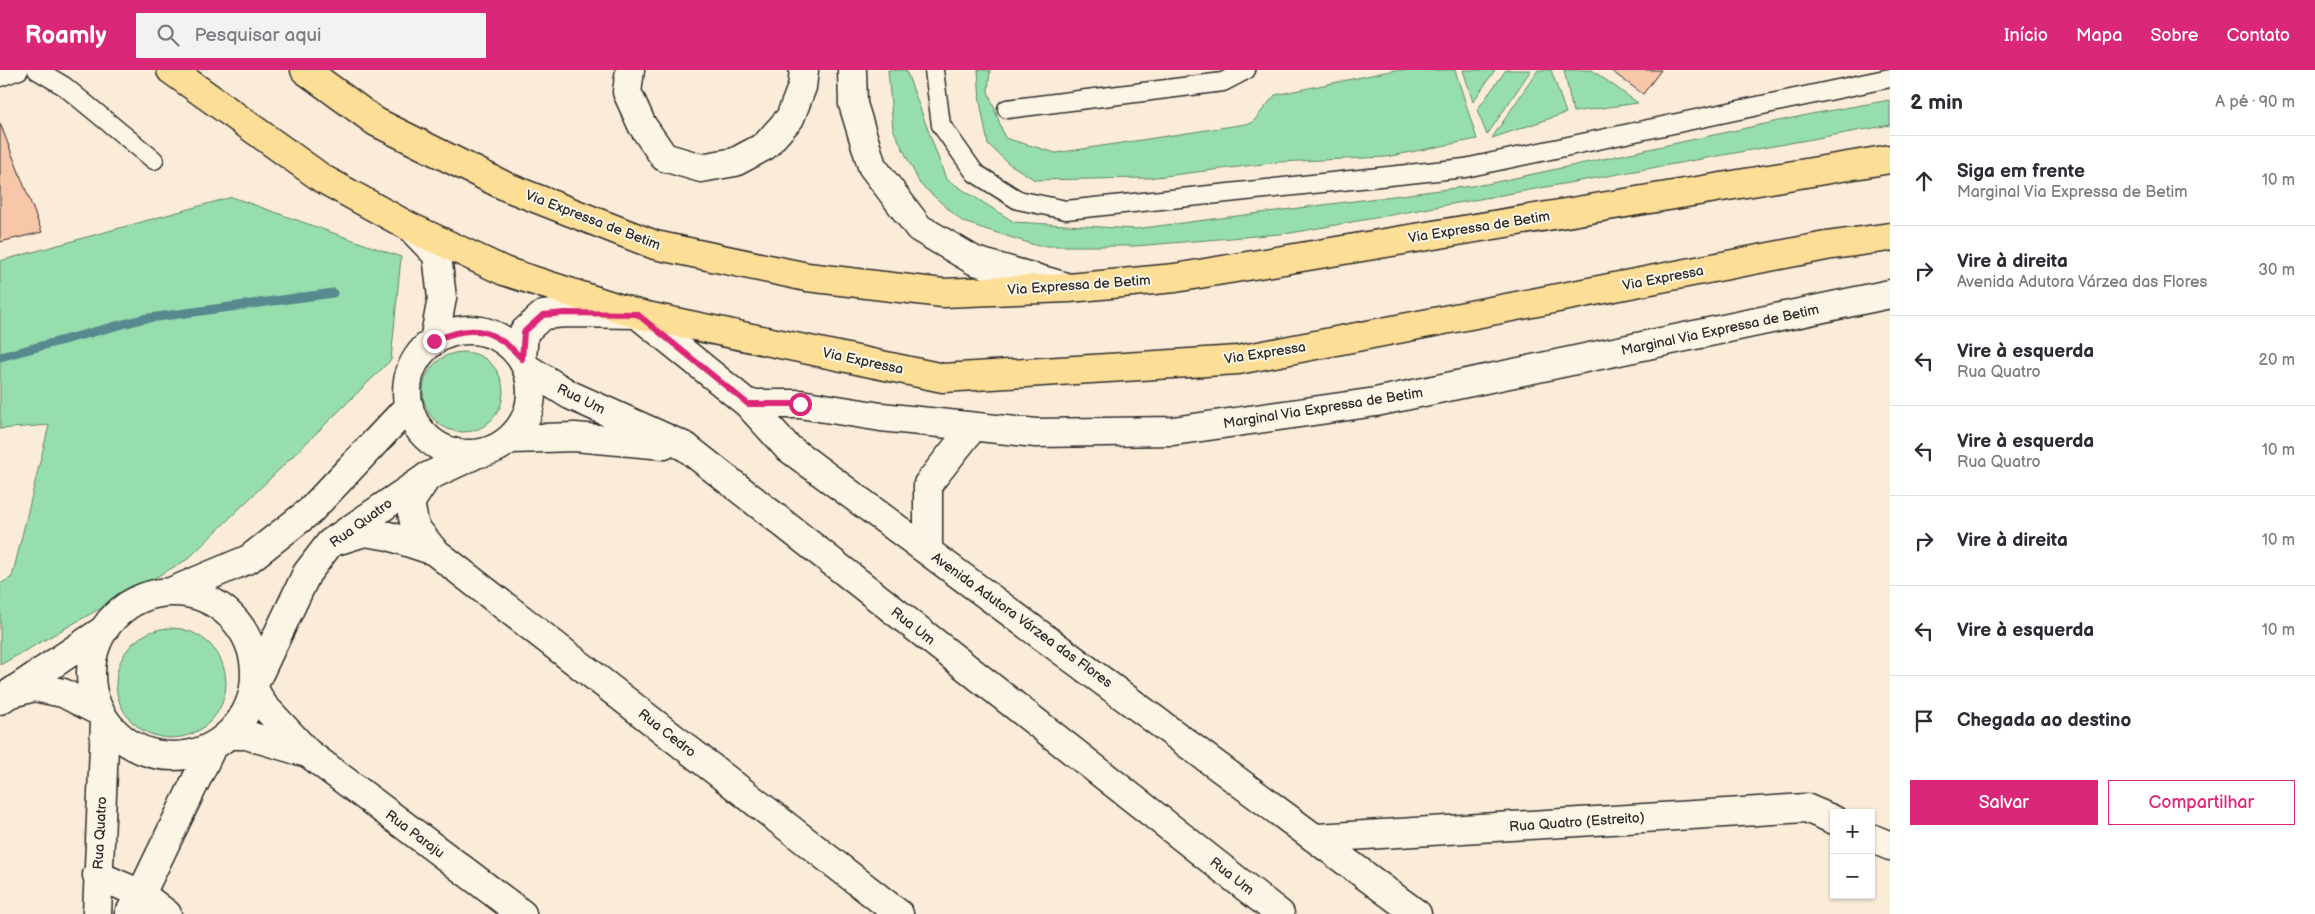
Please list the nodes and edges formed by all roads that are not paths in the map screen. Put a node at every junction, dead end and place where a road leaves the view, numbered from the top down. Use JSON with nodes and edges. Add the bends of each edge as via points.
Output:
{"nodes":[{"id":1,"x":19,"y":70,"type":"edge"},
{"id":2,"x":37,"y":70,"type":"edge"},
{"id":3,"x":171,"y":70,"type":"edge"},
{"id":4,"x":306,"y":70,"type":"edge"},
{"id":5,"x":630,"y":70,"type":"edge"},
{"id":6,"x":804,"y":70,"type":"edge"},
{"id":7,"x":852,"y":70,"type":"edge"},
{"id":8,"x":934,"y":70,"type":"edge"},
{"id":9,"x":1246,"y":70,"type":"edge"},
{"id":10,"x":0,"y":77,"type":"edge"},
{"id":11,"x":1890,"y":78,"type":"edge"},
{"id":12,"x":1007,"y":110,"type":"dead end"},
{"id":13,"x":1890,"y":158,"type":"edge"},
{"id":14,"x":154,"y":160,"type":"dead end"},
{"id":15,"x":410,"y":226,"type":"junction"},
{"id":16,"x":1890,"y":236,"type":"edge"},
{"id":17,"x":1069,"y":288,"type":"junction"},
{"id":18,"x":1890,"y":294,"type":"edge"},
{"id":19,"x":637,"y":314,"type":"junction"},
{"id":20,"x":434,"y":341,"type":"junction"},
{"id":21,"x":525,"y":364,"type":"junction"},
{"id":22,"x":748,"y":404,"type":"junction"},
{"id":23,"x":408,"y":406,"type":"junction"},
{"id":24,"x":973,"y":427,"type":"junction"},
{"id":25,"x":512,"y":439,"type":"junction"},
{"id":26,"x":686,"y":447,"type":"junction"},
{"id":27,"x":474,"y":455,"type":"junction"},
{"id":28,"x":427,"y":477,"type":"junction"},
{"id":29,"x":330,"y":543,"type":"junction"},
{"id":30,"x":928,"y":551,"type":"junction"},
{"id":31,"x":434,"y":552,"type":"junction"},
{"id":32,"x":173,"y":591,"type":"junction"},
{"id":33,"x":102,"y":631,"type":"junction"},
{"id":34,"x":256,"y":686,"type":"junction"},
{"id":35,"x":4,"y":697,"type":"edge"},
{"id":36,"x":103,"y":717,"type":"junction"},
{"id":37,"x":221,"y":741,"type":"junction"},
{"id":38,"x":308,"y":754,"type":"junction"},
{"id":39,"x":1830,"y":818,"type":"edge"},
{"id":40,"x":1317,"y":838,"type":"junction"},
{"id":41,"x":1875,"y":840,"type":"edge"},
{"id":42,"x":1890,"y":846,"type":"edge"},
{"id":43,"x":98,"y":875,"type":"junction"},
{"id":44,"x":135,"y":904,"type":"edge"},
{"id":45,"x":97,"y":914,"type":"edge"},
{"id":46,"x":167,"y":914,"type":"edge"},
{"id":47,"x":522,"y":914,"type":"edge"},
{"id":48,"x":899,"y":914,"type":"edge"},
{"id":49,"x":1280,"y":914,"type":"edge"},
{"id":50,"x":1417,"y":914,"type":"edge"}],
"edges":[{"from":1,"to":10,"type":"lane"},
{"from":2,"to":14,"type":"lane","via":[[64,86]]},
{"from":3,"to":15,"type":"highway","name":"Via Expressa","via":[[323,179]]},
{"from":4,"to":17,"type":"highway","name":"Via Expressa de Betim","via":[[376,122],[507,187],[655,245],[806,277],[943,293]]},
{"from":5,"to":6,"type":"street","via":[[627,92],[642,125],[664,157],[701,168],[735,162],[765,146],[790,118],[802,87]]},
{"from":7,"to":17,"type":"street","via":[[853,104],[872,166],[919,228],[975,261]]},
{"from":8,"to":11,"type":"lane","via":[[941,126],[975,173],[1018,200],[1066,210],[1465,168]]},
{"from":9,"to":12,"type":"lane","via":[[1223,82]]},
{"from":13,"to":17,"type":"highway","name":"Via Expressa de Betim","via":[[1175,278]]},
{"from":15,"to":19,"type":"highway","name":"Via Expressa","via":[[504,271]]},
{"from":15,"to":20,"type":"street","via":[[437,256],[442,298]]},
{"from":16,"to":19,"type":"highway","name":"Via Expressa","via":[[1228,361],[943,378]]},
{"from":18,"to":24,"type":"street","name":"Marginal Via Expressa de Betim","via":[[1376,402],[1173,431],[1036,433]]},
{"from":19,"to":21,"type":"street","via":[[543,315],[524,332]]},
{"from":19,"to":22,"type":"street","name":"Avenida Adutora Várzea das Flores"},
{"from":20,"to":21,"type":"street","via":[[452,332],[472,330],[492,334],[509,344]]},
{"from":20,"to":23,"type":"street","via":[[420,353],[411,369]]},
{"from":21,"to":25,"type":"street","via":[[532,389],[530,408]]},
{"from":21,"to":26,"type":"street","name":"Rua Um","via":[[570,395]]},
{"from":22,"to":24,"type":"street","name":"Marginal Via Expressa de Betim","via":[[800,404],[882,418]]},
{"from":22,"to":30,"type":"street","name":"Avenida Adutora Várzea das Flores","via":[[787,447]]},
{"from":23,"to":27,"type":"street","via":[[426,437],[448,450]]},
{"from":23,"to":32,"type":"street","via":[[310,511],[249,560]]},
{"from":24,"to":30,"type":"street","via":[[928,484]]},
{"from":25,"to":26,"type":"street","via":[[575,437]]},
{"from":25,"to":27,"type":"street","via":[[488,452]]},
{"from":26,"to":49,"type":"street","name":"Rua Um"},
{"from":27,"to":28,"type":"street","name":"Rua Quatro"},
{"from":28,"to":29,"type":"street","name":"Rua Quatro"},
{"from":28,"to":31,"type":"street","name":"Rua Cedro","via":[[410,502],[416,527]]},
{"from":29,"to":31,"type":"street","name":"Rua Cedro","via":[[364,532],[389,536]]},
{"from":29,"to":34,"type":"street","name":"Rua Quatro","via":[[307,573]]},
{"from":30,"to":40,"type":"street","name":"Avenida Adutora Várzea das Flores"},
{"from":31,"to":48,"type":"street","name":"Rua Cedro"},
{"from":32,"to":33,"type":"street","via":[[133,602],[116,614]]},
{"from":32,"to":34,"type":"street","via":[[200,596],[224,609],[242,629],[254,653]]},
{"from":33,"to":35,"type":"street"},
{"from":33,"to":36,"type":"street","via":[[92,657],[91,685]]},
{"from":34,"to":37,"type":"street","via":[[246,715]]},
{"from":34,"to":38,"type":"street","name":"Rua Paraju","via":[[263,705]]},
{"from":35,"to":36,"type":"street","via":[[34,687],[63,693]]},
{"from":36,"to":37,"type":"street","via":[[122,739],[142,751],[166,757],[190,755]]},
{"from":36,"to":43,"type":"street","name":"Rua Quatro"},
{"from":37,"to":38,"type":"street","name":"Rua Paraju","via":[[246,734]]},
{"from":37,"to":44,"type":"street"},
{"from":38,"to":47,"type":"street","name":"Rua Paraju"},
{"from":39,"to":40,"type":"street","name":"Rua Quatro (Estreito)","via":[[1806,808]]},
{"from":40,"to":50,"type":"street","name":"Avenida Adutora Várzea das Flores"},
{"from":41,"to":42,"type":"street"},
{"from":43,"to":44,"type":"street"},
{"from":43,"to":45,"type":"street","name":"Rua Quatro"},
{"from":44,"to":46,"type":"street"}]}
